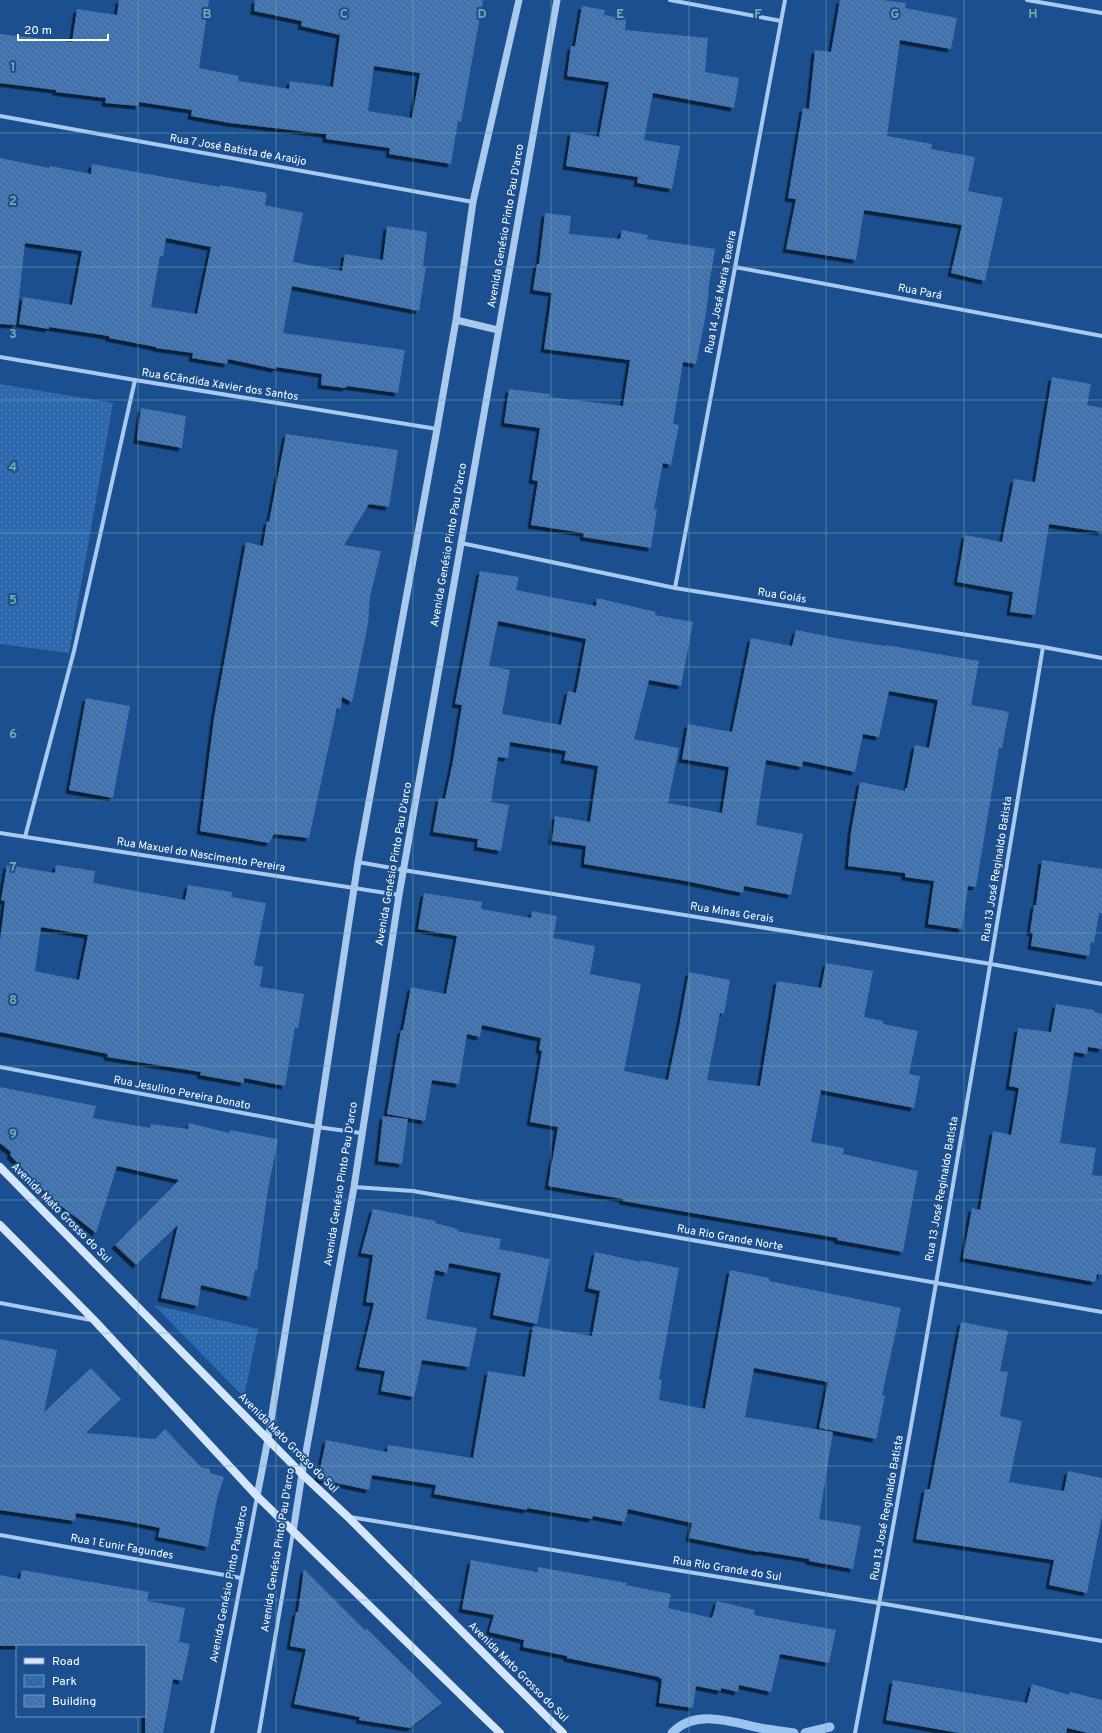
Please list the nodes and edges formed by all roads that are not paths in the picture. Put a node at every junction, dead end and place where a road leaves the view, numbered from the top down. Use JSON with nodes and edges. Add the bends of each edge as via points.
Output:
{"nodes":[{"id":1,"x":519,"y":0,"type":"edge"},
{"id":2,"x":557,"y":0,"type":"edge"},
{"id":3,"x":670,"y":0,"type":"edge"},
{"id":4,"x":785,"y":0,"type":"edge"},
{"id":5,"x":1028,"y":0,"type":"edge"},
{"id":6,"x":1102,"y":13,"type":"edge"},
{"id":7,"x":781,"y":21,"type":"junction"},
{"id":8,"x":0,"y":116,"type":"edge"},
{"id":9,"x":473,"y":202,"type":"junction"},
{"id":10,"x":735,"y":266,"type":"junction"},
{"id":11,"x":456,"y":320,"type":"junction"},
{"id":12,"x":498,"y":330,"type":"junction"},
{"id":13,"x":1102,"y":336,"type":"edge"},
{"id":14,"x":0,"y":357,"type":"edge"},
{"id":15,"x":135,"y":380,"type":"junction"},
{"id":16,"x":437,"y":429,"type":"junction"},
{"id":17,"x":460,"y":543,"type":"junction"},
{"id":18,"x":675,"y":588,"type":"junction"},
{"id":19,"x":1043,"y":647,"type":"junction"},
{"id":20,"x":1102,"y":658,"type":"edge"},
{"id":21,"x":0,"y":833,"type":"edge"},
{"id":22,"x":25,"y":836,"type":"junction"},
{"id":23,"x":358,"y":862,"type":"junction"},
{"id":24,"x":403,"y":870,"type":"junction"},
{"id":25,"x":354,"y":888,"type":"junction"},
{"id":26,"x":399,"y":895,"type":"junction"},
{"id":27,"x":991,"y":964,"type":"junction"},
{"id":28,"x":1102,"y":984,"type":"edge"},
{"id":29,"x":0,"y":1067,"type":"edge"},
{"id":30,"x":317,"y":1127,"type":"junction"},
{"id":31,"x":361,"y":1133,"type":"junction"},
{"id":32,"x":0,"y":1167,"type":"edge"},
{"id":33,"x":354,"y":1187,"type":"junction"},
{"id":34,"x":0,"y":1225,"type":"edge"},
{"id":35,"x":935,"y":1283,"type":"junction"},
{"id":36,"x":0,"y":1303,"type":"edge"},
{"id":37,"x":1102,"y":1312,"type":"edge"},
{"id":38,"x":94,"y":1320,"type":"junction"},
{"id":39,"x":268,"y":1439,"type":"junction"},
{"id":40,"x":302,"y":1474,"type":"junction"},
{"id":41,"x":257,"y":1496,"type":"junction"},
{"id":42,"x":348,"y":1517,"type":"junction"},
{"id":43,"x":293,"y":1532,"type":"junction"},
{"id":44,"x":0,"y":1535,"type":"edge"},
{"id":45,"x":241,"y":1578,"type":"junction"},
{"id":46,"x":879,"y":1603,"type":"junction"},
{"id":47,"x":1102,"y":1641,"type":"edge"},
{"id":48,"x":212,"y":1733,"type":"edge"},
{"id":49,"x":259,"y":1733,"type":"edge"},
{"id":50,"x":500,"y":1733,"type":"edge"},
{"id":51,"x":563,"y":1733,"type":"edge"},
{"id":52,"x":855,"y":1733,"type":"edge"}],
"edges":[{"from":1,"to":9,"type":"street"},
{"from":2,"to":12,"type":"street","name":"Avenida Genésio Pinto Pau D'arco"},
{"from":3,"to":7,"type":"street"},
{"from":4,"to":7,"type":"street","name":"Rua 14 José Maria Texeira"},
{"from":5,"to":6,"type":"street"},
{"from":7,"to":10,"type":"street","name":"Rua 14 José Maria Texeira"},
{"from":8,"to":9,"type":"street","name":"Rua 7 José Batista de Araújo"},
{"from":9,"to":11,"type":"street"},
{"from":10,"to":13,"type":"street","name":"Rua Pará"},
{"from":10,"to":18,"type":"street","name":"Rua 14 José Maria Texeira"},
{"from":11,"to":12,"type":"street"},
{"from":11,"to":16,"type":"street"},
{"from":12,"to":17,"type":"street","name":"Avenida Genésio Pinto Pau D'arco"},
{"from":14,"to":15,"type":"street","name":"Rua 6Cândida Xavier dos Santos"},
{"from":15,"to":16,"type":"street","name":"Rua 6Cândida Xavier dos Santos"},
{"from":15,"to":22,"type":"street","via":[[74,651]]},
{"from":16,"to":23,"type":"street"},
{"from":17,"to":18,"type":"street","name":"Rua Goiás"},
{"from":17,"to":24,"type":"street","name":"Avenida Genésio Pinto Pau D'arco"},
{"from":18,"to":19,"type":"street","name":"Rua Goiás"},
{"from":19,"to":20,"type":"street","name":"Rua Goiás"},
{"from":19,"to":27,"type":"street","name":"Rua 13 José Reginaldo Batista"},
{"from":21,"to":22,"type":"street","name":"Rua Maxuel do Nascimento Pereira"},
{"from":22,"to":25,"type":"street","name":"Rua Maxuel do Nascimento Pereira"},
{"from":23,"to":24,"type":"street","name":"Rua Minas Gerais"},
{"from":23,"to":25,"type":"street"},
{"from":24,"to":26,"type":"street","name":"Avenida Genésio Pinto Pau D'arco"},
{"from":24,"to":27,"type":"street","name":"Rua Minas Gerais"},
{"from":25,"to":26,"type":"street","name":"Rua Maxuel do Nascimento Pereira"},
{"from":25,"to":30,"type":"street"},
{"from":26,"to":31,"type":"street","name":"Avenida Genésio Pinto Pau D'arco"},
{"from":27,"to":28,"type":"street","name":"Rua Minas Gerais"},
{"from":27,"to":35,"type":"street","name":"Rua 13 José Reginaldo Batista"},
{"from":29,"to":30,"type":"street","name":"Rua Jesulino Pereira Donato"},
{"from":30,"to":31,"type":"street","name":"Rua Jesulino Pereira Donato"},
{"from":30,"to":39,"type":"street"},
{"from":31,"to":33,"type":"street","name":"Avenida Genésio Pinto Pau D'arco"},
{"from":32,"to":39,"type":"main road","name":"Avenida Mato Grosso do Sul"},
{"from":33,"to":35,"type":"street","name":"Rua Rio Grande Norte","via":[[412,1191]]},
{"from":33,"to":40,"type":"street","name":"Avenida Genésio Pinto Pau D'arco"},
{"from":34,"to":38,"type":"main road"},
{"from":35,"to":37,"type":"street","name":"Rua Rio Grande Norte"},
{"from":35,"to":46,"type":"street","name":"Rua 13 José Reginaldo Batista"},
{"from":36,"to":38,"type":"street"},
{"from":38,"to":41,"type":"main road"},
{"from":39,"to":40,"type":"main road","name":"Avenida Mato Grosso do Sul"},
{"from":39,"to":41,"type":"street","name":"Avenida Genésio Pinto Paudarco"},
{"from":40,"to":42,"type":"main road","name":"Avenida Mato Grosso do Sul"},
{"from":40,"to":43,"type":"street","name":"Avenida Genésio Pinto Pau D'arco"},
{"from":41,"to":43,"type":"main road"},
{"from":41,"to":45,"type":"street","name":"Avenida Genésio Pinto Paudarco"},
{"from":42,"to":46,"type":"street","name":"Rua Rio Grande do Sul"},
{"from":42,"to":51,"type":"main road","name":"Avenida Mato Grosso do Sul"},
{"from":43,"to":49,"type":"street","name":"Avenida Genésio Pinto Pau D'arco"},
{"from":43,"to":50,"type":"main road"},
{"from":44,"to":45,"type":"street","name":"Rua 1 Eunir Fagundes"},
{"from":45,"to":48,"type":"street","name":"Avenida Genésio Pinto Paudarco"},
{"from":46,"to":47,"type":"street","name":"Rua Rio Grande do Sul"},
{"from":46,"to":52,"type":"street","name":"Rua 13 José Reginaldo Batista"}]}
